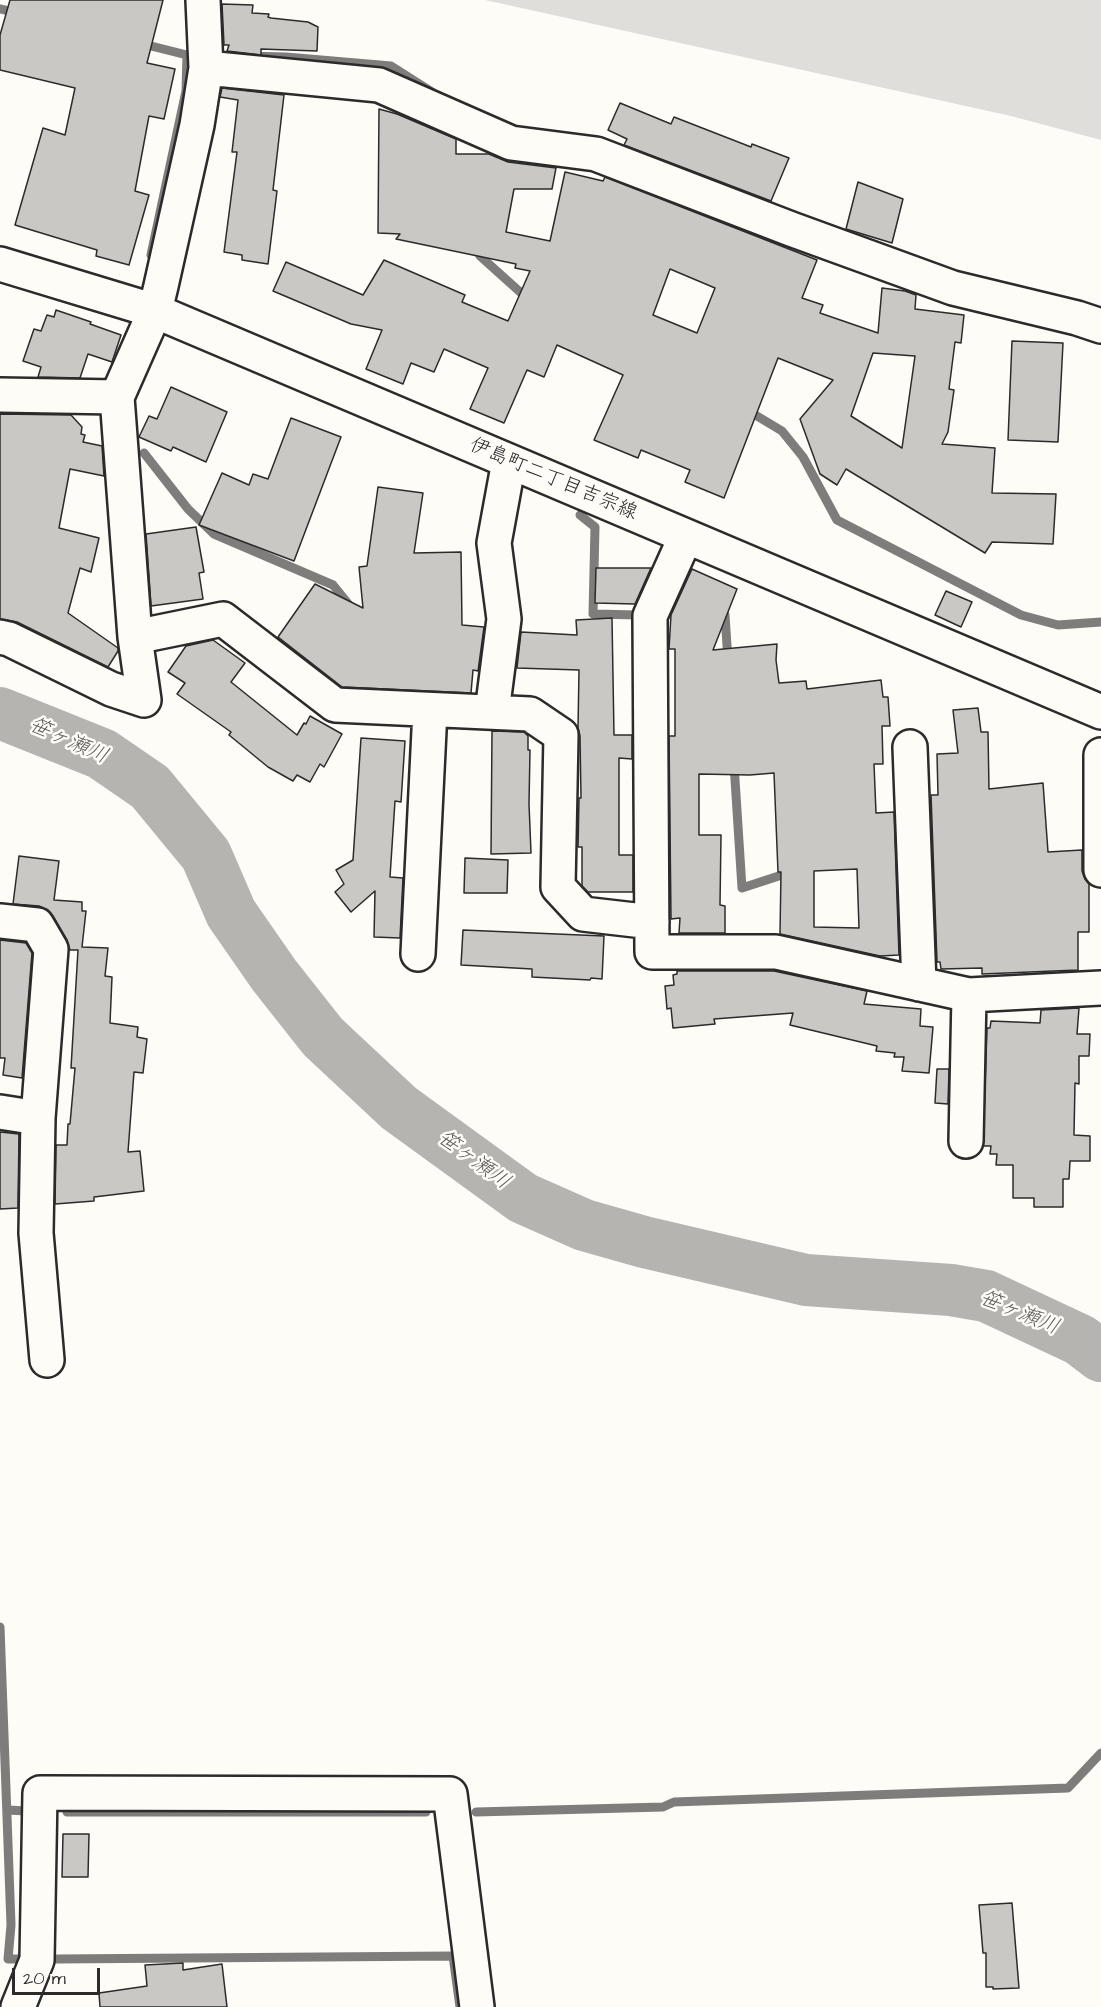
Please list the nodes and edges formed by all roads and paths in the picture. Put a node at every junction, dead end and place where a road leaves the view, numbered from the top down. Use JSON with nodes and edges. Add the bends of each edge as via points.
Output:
{"nodes":[{"id":1,"x":203,"y":0,"type":"edge"},
{"id":2,"x":206,"y":68,"type":"junction"},
{"id":3,"x":0,"y":264,"type":"edge"},
{"id":4,"x":155,"y":311,"type":"junction"},
{"id":5,"x":1101,"y":326,"type":"edge"},
{"id":6,"x":0,"y":395,"type":"edge"},
{"id":7,"x":117,"y":397,"type":"junction"},
{"id":8,"x":509,"y":461,"type":"junction"},
{"id":9,"x":686,"y":536,"type":"junction"},
{"id":10,"x":0,"y":637,"type":"edge"},
{"id":11,"x":135,"y":637,"type":"junction"},
{"id":12,"x":430,"y":710,"type":"junction"},
{"id":13,"x":492,"y":712,"type":"junction"},
{"id":14,"x":1101,"y":712,"type":"edge"},
{"id":15,"x":910,"y":747,"type":"dead end"},
{"id":16,"x":1101,"y":755,"type":"edge"},
{"id":17,"x":1101,"y":870,"type":"edge"},
{"id":18,"x":0,"y":921,"type":"edge"},
{"id":19,"x":652,"y":922,"type":"junction"},
{"id":20,"x":418,"y":954,"type":"dead end"},
{"id":21,"x":919,"y":984,"type":"junction"},
{"id":22,"x":1101,"y":988,"type":"edge"},
{"id":23,"x":969,"y":995,"type":"junction"},
{"id":24,"x":0,"y":1112,"type":"edge"},
{"id":25,"x":38,"y":1118,"type":"junction"},
{"id":26,"x":966,"y":1141,"type":"dead end"},
{"id":27,"x":47,"y":1360,"type":"dead end"},
{"id":28,"x":18,"y":2007,"type":"edge"},
{"id":29,"x":477,"y":2007,"type":"edge"}],
"edges":[{"from":1,"to":2,"type":"street"},
{"from":2,"to":4,"type":"street"},
{"from":2,"to":5,"type":"street","via":[[379,85],[511,143],[596,154],[953,288]]},
{"from":3,"to":4,"type":"street","name":"伊島町二丁目吉宗線"},
{"from":4,"to":7,"type":"street"},
{"from":4,"to":8,"type":"street","name":"伊島町二丁目吉宗線"},
{"from":6,"to":7,"type":"street"},
{"from":7,"to":11,"type":"street"},
{"from":8,"to":9,"type":"street","name":"伊島町二丁目吉宗線"},
{"from":8,"to":13,"type":"street","via":[[494,543],[504,619]]},
{"from":9,"to":14,"type":"street","name":"伊島町二丁目吉宗線"},
{"from":9,"to":19,"type":"street","via":[[650,616]]},
{"from":10,"to":11,"type":"street","via":[[144,700]]},
{"from":11,"to":12,"type":"street","via":[[223,619],[335,705]]},
{"from":12,"to":13,"type":"street"},
{"from":12,"to":20,"type":"street"},
{"from":13,"to":19,"type":"street","via":[[530,714],[561,735],[558,887],[583,914]]},
{"from":15,"to":21,"type":"street"},
{"from":16,"to":17,"type":"street"},
{"from":18,"to":25,"type":"street","via":[[37,925],[51,949]]},
{"from":19,"to":21,"type":"street","via":[[652,952],[776,952]]},
{"from":21,"to":23,"type":"street"},
{"from":22,"to":23,"type":"street"},
{"from":23,"to":26,"type":"street"},
{"from":24,"to":25,"type":"street"},
{"from":25,"to":27,"type":"street","via":[[36,1233]]},
{"from":28,"to":29,"type":"street","via":[[37,1960],[40,1793],[52,1793],[450,1794]]}]}
